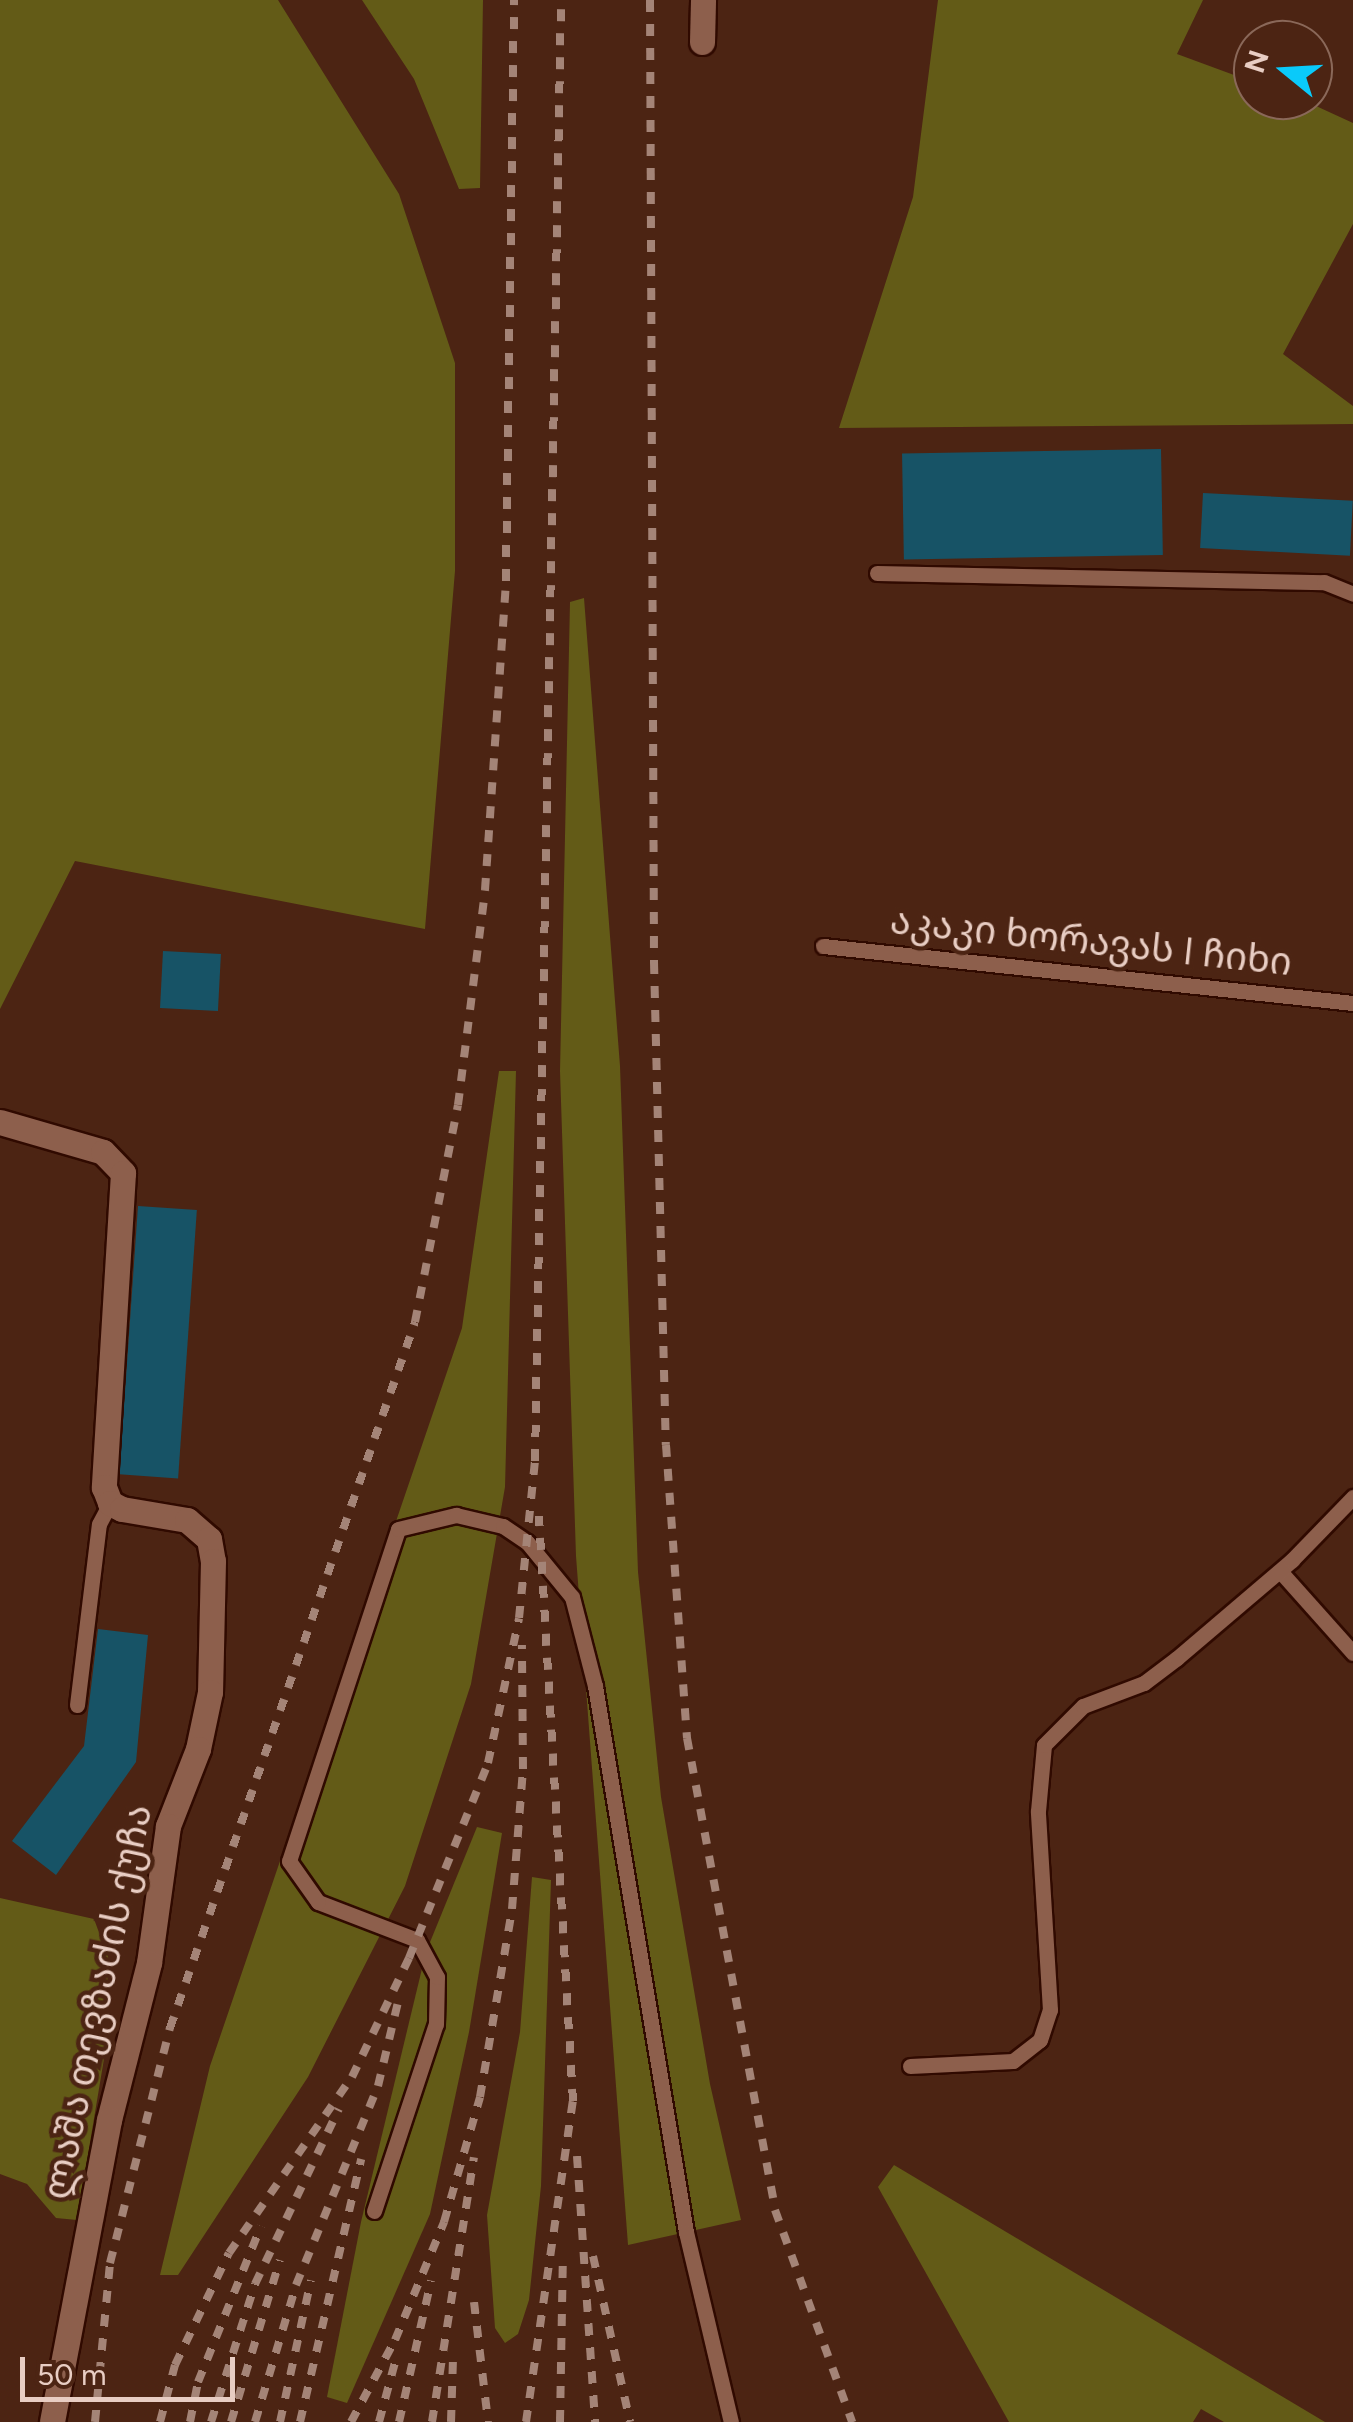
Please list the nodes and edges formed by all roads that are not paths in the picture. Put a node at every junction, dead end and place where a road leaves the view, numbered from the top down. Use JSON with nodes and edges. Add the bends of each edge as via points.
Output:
{"nodes":[{"id":1,"x":702,"y":0,"type":"edge"},
{"id":2,"x":702,"y":42,"type":"dead end"},
{"id":3,"x":877,"y":572,"type":"dead end"},
{"id":4,"x":1353,"y":594,"type":"edge"},
{"id":5,"x":823,"y":946,"type":"dead end"},
{"id":6,"x":1353,"y":1003,"type":"edge"},
{"id":7,"x":0,"y":1122,"type":"edge"},
{"id":8,"x":1353,"y":1496,"type":"edge"},
{"id":9,"x":110,"y":1504,"type":"junction"},
{"id":10,"x":1280,"y":1570,"type":"junction"},
{"id":11,"x":1353,"y":1654,"type":"edge"},
{"id":12,"x":77,"y":1705,"type":"dead end"},
{"id":13,"x":910,"y":2066,"type":"dead end"},
{"id":14,"x":374,"y":2211,"type":"dead end"},
{"id":15,"x":52,"y":2422,"type":"edge"},
{"id":16,"x":732,"y":2422,"type":"edge"}],
"edges":[{"from":1,"to":2,"type":"street"},
{"from":3,"to":4,"type":"lane","via":[[1324,582]]},
{"from":5,"to":6,"type":"lane","name":"აკაკი ხორავას I ჩიხი"},
{"from":7,"to":9,"type":"street","via":[[103,1152],[123,1173],[104,1487]]},
{"from":8,"to":10,"type":"lane"},
{"from":9,"to":12,"type":"lane","via":[[98,1524]]},
{"from":9,"to":15,"type":"street","name":"ლაშა თევზაძის ქუჩა","via":[[188,1520],[209,1538],[210,1692],[198,1749],[168,1826],[149,1963],[109,2120]]},
{"from":10,"to":11,"type":"lane"},
{"from":10,"to":13,"type":"lane","via":[[1144,1683],[1082,1706],[1044,1745],[1038,1811],[1050,2010],[1040,2040],[1012,2061]]},
{"from":14,"to":16,"type":"lane","via":[[436,2024],[438,1978],[416,1940],[318,1902],[289,1861],[398,1529],[456,1515],[503,1526],[526,1542],[572,1596],[598,1706],[686,2232]]}]}
